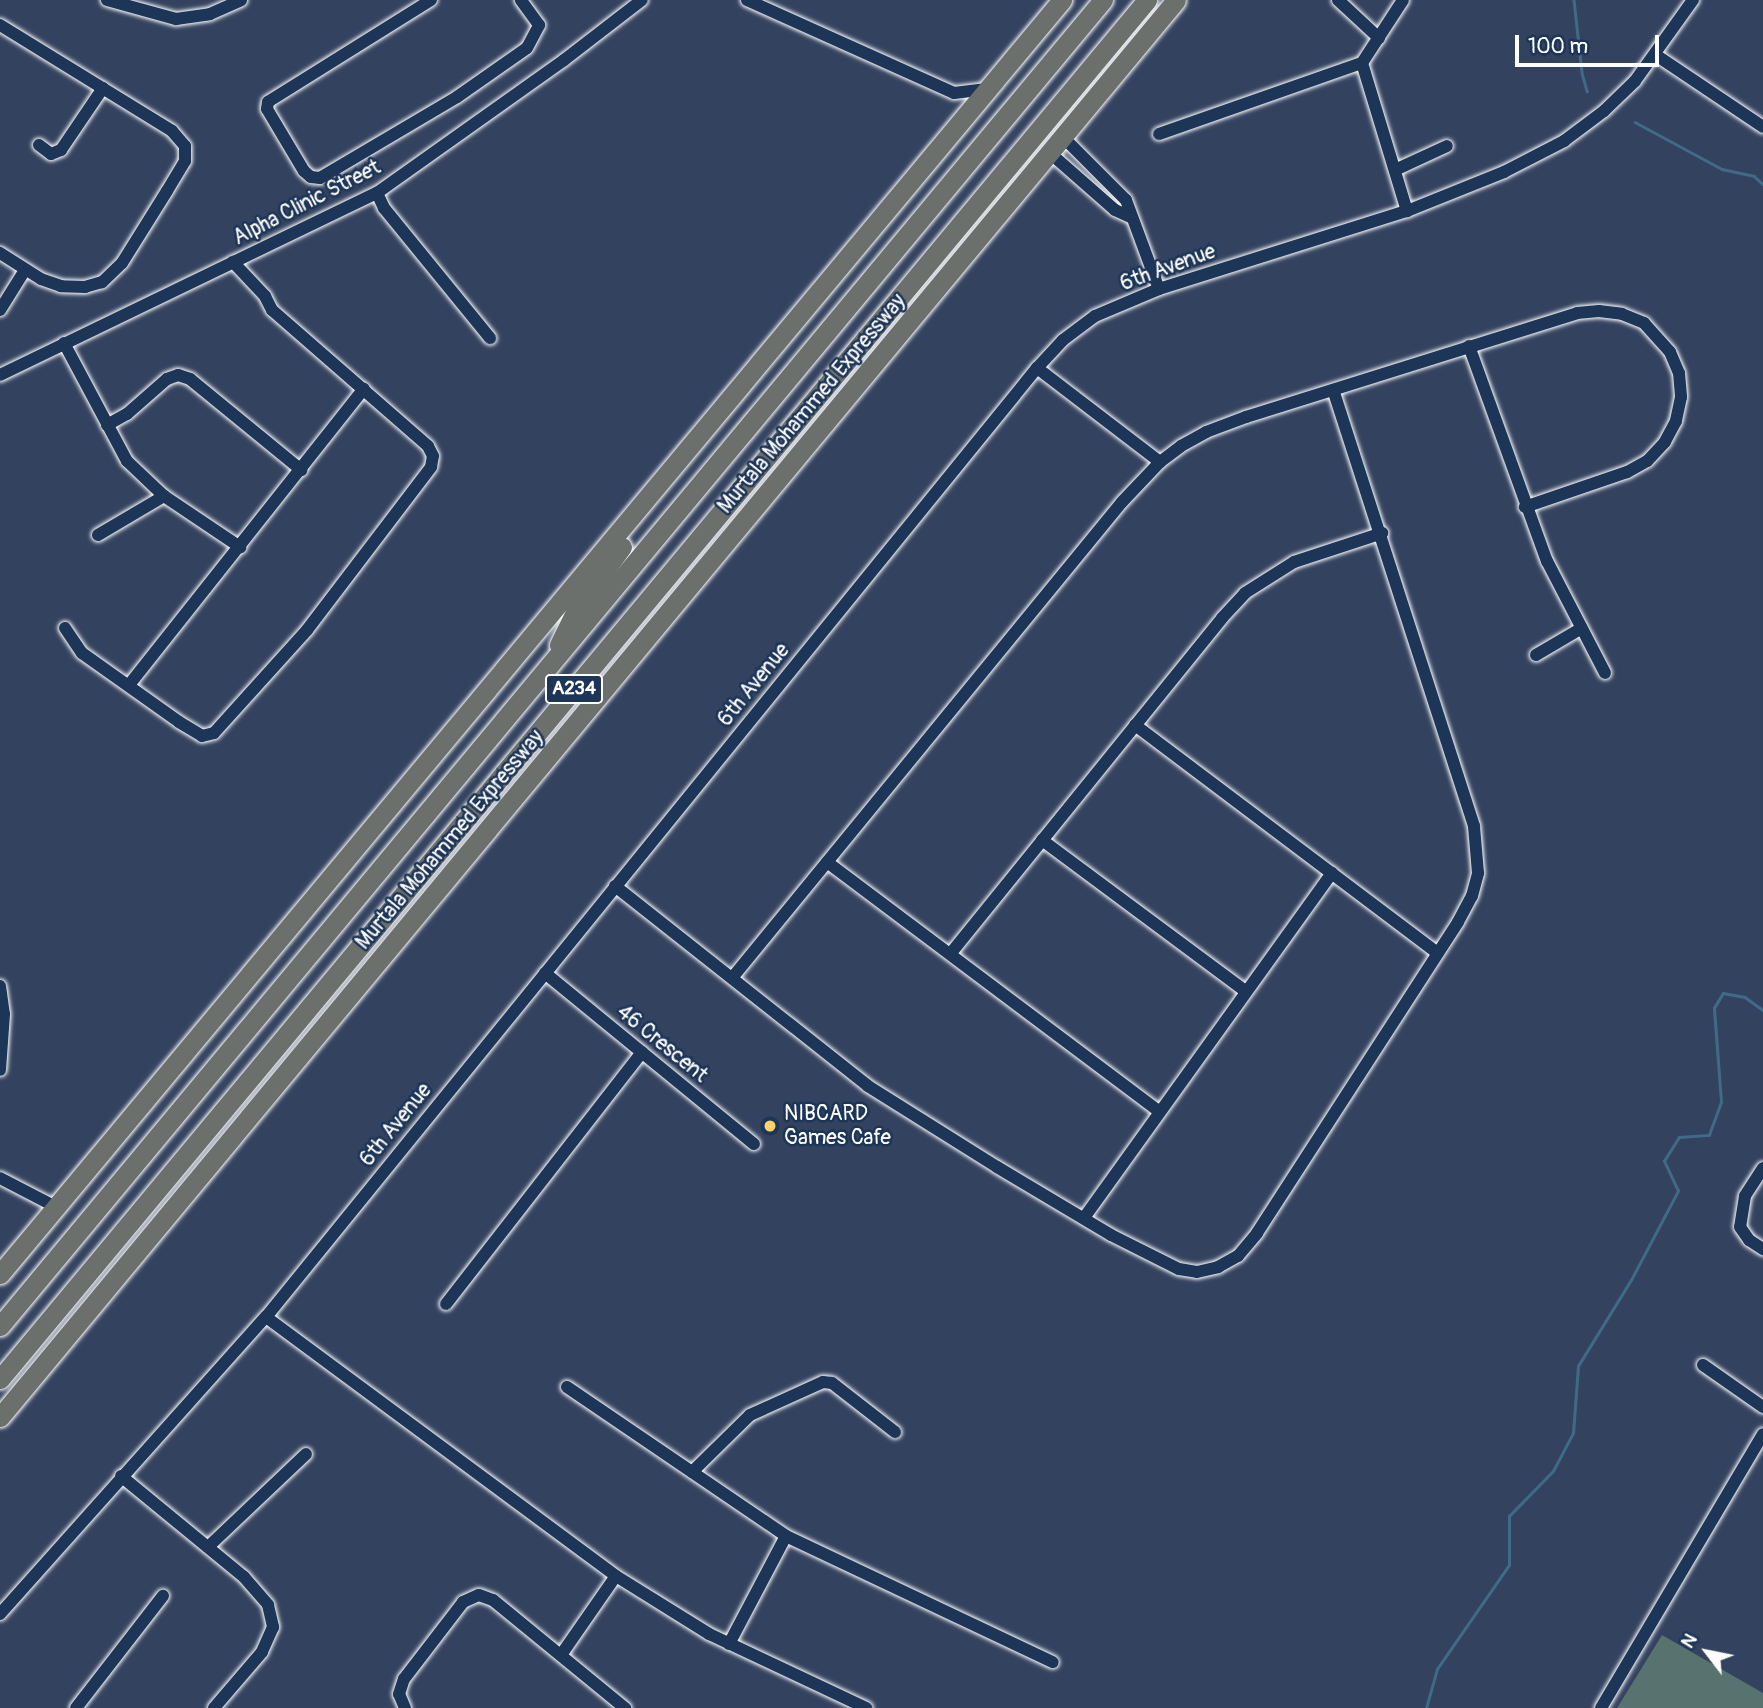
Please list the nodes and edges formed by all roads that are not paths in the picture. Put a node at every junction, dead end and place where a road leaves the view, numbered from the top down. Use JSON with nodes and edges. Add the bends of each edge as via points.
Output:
{"nodes":[{"id":1,"x":107,"y":0,"type":"edge"},
{"id":2,"x":241,"y":0,"type":"edge"},
{"id":3,"x":431,"y":0,"type":"edge"},
{"id":4,"x":642,"y":0,"type":"edge"},
{"id":5,"x":747,"y":0,"type":"edge"},
{"id":6,"x":1062,"y":0,"type":"edge"},
{"id":7,"x":1103,"y":0,"type":"edge"},
{"id":8,"x":1147,"y":0,"type":"edge"},
{"id":9,"x":1176,"y":0,"type":"edge"},
{"id":10,"x":1338,"y":0,"type":"edge"},
{"id":11,"x":1403,"y":0,"type":"edge"},
{"id":12,"x":1693,"y":0,"type":"edge"},
{"id":13,"x":525,"y":2,"type":"edge"},
{"id":14,"x":0,"y":25,"type":"edge"},
{"id":15,"x":1378,"y":38,"type":"junction"},
{"id":16,"x":1656,"y":55,"type":"junction"},
{"id":17,"x":1362,"y":63,"type":"junction"},
{"id":18,"x":103,"y":89,"type":"junction"},
{"id":19,"x":989,"y":89,"type":"junction"},
{"id":20,"x":954,"y":93,"type":"junction"},
{"id":21,"x":962,"y":121,"type":"junction"},
{"id":22,"x":1763,"y":127,"type":"edge"},
{"id":23,"x":1159,"y":134,"type":"dead end"},
{"id":24,"x":1063,"y":137,"type":"junction"},
{"id":25,"x":39,"y":145,"type":"dead end"},
{"id":26,"x":1447,"y":146,"type":"dead end"},
{"id":27,"x":1050,"y":153,"type":"junction"},
{"id":28,"x":1395,"y":170,"type":"junction"},
{"id":29,"x":377,"y":193,"type":"junction"},
{"id":30,"x":1407,"y":211,"type":"junction"},
{"id":31,"x":1131,"y":217,"type":"junction"},
{"id":32,"x":0,"y":253,"type":"edge"},
{"id":33,"x":233,"y":262,"type":"junction"},
{"id":34,"x":25,"y":270,"type":"junction"},
{"id":35,"x":1159,"y":289,"type":"junction"},
{"id":36,"x":0,"y":310,"type":"edge"},
{"id":37,"x":490,"y":338,"type":"dead end"},
{"id":38,"x":64,"y":343,"type":"junction"},
{"id":39,"x":1469,"y":346,"type":"junction"},
{"id":40,"x":1037,"y":368,"type":"junction"},
{"id":41,"x":0,"y":375,"type":"edge"},
{"id":42,"x":364,"y":389,"type":"junction"},
{"id":43,"x":1334,"y":390,"type":"junction"},
{"id":44,"x":107,"y":425,"type":"junction"},
{"id":45,"x":680,"y":458,"type":"junction"},
{"id":46,"x":1160,"y":462,"type":"junction"},
{"id":47,"x":301,"y":470,"type":"junction"},
{"id":48,"x":164,"y":496,"type":"junction"},
{"id":49,"x":1525,"y":507,"type":"junction"},
{"id":50,"x":1382,"y":533,"type":"junction"},
{"id":51,"x":98,"y":535,"type":"dead end"},
{"id":52,"x":240,"y":547,"type":"junction"},
{"id":53,"x":690,"y":587,"type":"junction"},
{"id":54,"x":65,"y":628,"type":"dead end"},
{"id":55,"x":1583,"y":628,"type":"junction"},
{"id":56,"x":607,"y":649,"type":"junction"},
{"id":57,"x":1536,"y":654,"type":"dead end"},
{"id":58,"x":547,"y":670,"type":"junction"},
{"id":59,"x":1605,"y":673,"type":"dead end"},
{"id":60,"x":129,"y":685,"type":"junction"},
{"id":61,"x":1135,"y":725,"type":"junction"},
{"id":62,"x":1042,"y":840,"type":"junction"},
{"id":63,"x":827,"y":862,"type":"junction"},
{"id":64,"x":1332,"y":873,"type":"junction"},
{"id":65,"x":615,"y":886,"type":"junction"},
{"id":66,"x":951,"y":953,"type":"junction"},
{"id":67,"x":1438,"y":953,"type":"junction"},
{"id":68,"x":544,"y":973,"type":"junction"},
{"id":69,"x":732,"y":978,"type":"junction"},
{"id":70,"x":0,"y":986,"type":"edge"},
{"id":71,"x":1245,"y":991,"type":"junction"},
{"id":72,"x":642,"y":1052,"type":"junction"},
{"id":73,"x":0,"y":1070,"type":"edge"},
{"id":74,"x":1159,"y":1111,"type":"junction"},
{"id":75,"x":754,"y":1144,"type":"dead end"},
{"id":76,"x":1763,"y":1168,"type":"edge"},
{"id":77,"x":0,"y":1178,"type":"edge"},
{"id":78,"x":56,"y":1207,"type":"junction"},
{"id":79,"x":1084,"y":1218,"type":"junction"},
{"id":80,"x":1763,"y":1249,"type":"edge"},
{"id":81,"x":0,"y":1274,"type":"edge"},
{"id":82,"x":446,"y":1304,"type":"dead end"},
{"id":83,"x":266,"y":1317,"type":"junction"},
{"id":84,"x":0,"y":1326,"type":"edge"},
{"id":85,"x":1703,"y":1365,"type":"dead end"},
{"id":86,"x":0,"y":1379,"type":"edge"},
{"id":87,"x":567,"y":1387,"type":"dead end"},
{"id":88,"x":1763,"y":1407,"type":"edge"},
{"id":89,"x":0,"y":1417,"type":"edge"},
{"id":90,"x":895,"y":1432,"type":"dead end"},
{"id":91,"x":1763,"y":1434,"type":"edge"},
{"id":92,"x":306,"y":1454,"type":"dead end"},
{"id":93,"x":692,"y":1472,"type":"junction"},
{"id":94,"x":121,"y":1476,"type":"junction"},
{"id":95,"x":786,"y":1535,"type":"junction"},
{"id":96,"x":208,"y":1547,"type":"junction"},
{"id":97,"x":616,"y":1576,"type":"junction"},
{"id":98,"x":163,"y":1596,"type":"dead end"},
{"id":99,"x":0,"y":1614,"type":"edge"},
{"id":100,"x":729,"y":1644,"type":"junction"},
{"id":101,"x":561,"y":1655,"type":"junction"},
{"id":102,"x":1053,"y":1662,"type":"dead end"},
{"id":103,"x":76,"y":1708,"type":"edge"},
{"id":104,"x":214,"y":1708,"type":"edge"},
{"id":105,"x":405,"y":1708,"type":"edge"},
{"id":106,"x":625,"y":1708,"type":"edge"},
{"id":107,"x":866,"y":1708,"type":"edge"},
{"id":108,"x":1601,"y":1708,"type":"edge"}],
"edges":[{"from":1,"to":2,"type":"street","via":[[176,19],[210,14]]},
{"from":3,"to":13,"type":"street","via":[[268,102],[267,109],[312,177],[320,178],[457,97],[527,48],[539,24]]},
{"from":4,"to":29,"type":"street","name":"Alpha Clinic Street"},
{"from":5,"to":20,"type":"street"},
{"from":6,"to":19,"type":"highway"},
{"from":7,"to":58,"type":"highway","name":"Murtala Mohammed Expressway","number":"A234"},
{"from":8,"to":56,"type":"highway","name":"Murtala Mohammed Expressway","number":"A234"},
{"from":9,"to":24,"type":"highway","name":"Murtala Mohammed Expressway"},
{"from":10,"to":15,"type":"street"},
{"from":11,"to":15,"type":"street"},
{"from":12,"to":16,"type":"street","name":"6th Avenue"},
{"from":14,"to":18,"type":"street"},
{"from":15,"to":17,"type":"street"},
{"from":16,"to":22,"type":"street"},
{"from":16,"to":30,"type":"street","name":"6th Avenue","via":[[1604,111],[1564,141],[1504,172]]},
{"from":17,"to":23,"type":"street"},
{"from":17,"to":28,"type":"street"},
{"from":18,"to":25,"type":"street","via":[[61,150],[51,154]]},
{"from":18,"to":34,"type":"street","via":[[172,131],[185,146],[185,161],[122,263],[102,282],[61,286]]},
{"from":19,"to":20,"type":"street"},
{"from":19,"to":21,"type":"highway"},
{"from":20,"to":21,"type":"street"},
{"from":21,"to":45,"type":"highway"},
{"from":24,"to":27,"type":"highway","name":"Murtala Mohammed Expressway"},
{"from":24,"to":31,"type":"street","via":[[1126,200]]},
{"from":26,"to":28,"type":"street"},
{"from":27,"to":31,"type":"street","via":[[1115,211]]},
{"from":27,"to":53,"type":"highway","name":"Murtala Mohammed Expressway"},
{"from":28,"to":30,"type":"street"},
{"from":29,"to":33,"type":"street","name":"Alpha Clinic Street"},
{"from":29,"to":37,"type":"street","via":[[384,208]]},
{"from":30,"to":35,"type":"street","name":"6th Avenue"},
{"from":31,"to":35,"type":"street"},
{"from":32,"to":34,"type":"street"},
{"from":33,"to":38,"type":"street","name":"Alpha Clinic Street"},
{"from":33,"to":42,"type":"street","via":[[272,310]]},
{"from":34,"to":36,"type":"street"},
{"from":35,"to":40,"type":"street","name":"6th Avenue","via":[[1095,316]]},
{"from":38,"to":41,"type":"street","name":"Alpha Clinic Street"},
{"from":38,"to":44,"type":"street"},
{"from":39,"to":43,"type":"street"},
{"from":39,"to":49,"type":"street"},
{"from":39,"to":49,"type":"street","via":[[1577,313],[1599,311],[1644,323],[1671,352],[1679,373],[1676,421],[1647,461]]},
{"from":40,"to":46,"type":"street"},
{"from":40,"to":65,"type":"street","name":"6th Avenue"},
{"from":42,"to":47,"type":"street"},
{"from":42,"to":60,"type":"street","via":[[412,429],[433,456],[424,476],[307,630],[214,733],[202,736]]},
{"from":43,"to":46,"type":"street","via":[[1206,432]]},
{"from":43,"to":50,"type":"street"},
{"from":44,"to":47,"type":"street","via":[[178,375],[190,379]]},
{"from":44,"to":48,"type":"street","via":[[127,461]]},
{"from":45,"to":58,"type":"highway","via":[[642,520],[576,610]]},
{"from":45,"to":78,"type":"highway"},
{"from":46,"to":63,"type":"street","via":[[1122,502]]},
{"from":47,"to":52,"type":"street"},
{"from":48,"to":51,"type":"street"},
{"from":48,"to":52,"type":"street"},
{"from":49,"to":55,"type":"street","via":[[1547,561]]},
{"from":50,"to":61,"type":"street","via":[[1294,562],[1245,593]]},
{"from":50,"to":67,"type":"street","via":[[1478,849],[1472,895]]},
{"from":52,"to":60,"type":"street"},
{"from":53,"to":56,"type":"highway"},
{"from":53,"to":89,"type":"highway","name":"Murtala Mohammed Expressway"},
{"from":54,"to":60,"type":"street","via":[[82,653]]},
{"from":55,"to":57,"type":"street"},
{"from":55,"to":59,"type":"street"},
{"from":56,"to":86,"type":"highway","name":"Murtala Mohammed Expressway","number":"A234"},
{"from":58,"to":84,"type":"highway","name":"Murtala Mohammed Expressway","number":"A234"},
{"from":61,"to":62,"type":"street"},
{"from":61,"to":64,"type":"street"},
{"from":62,"to":66,"type":"street"},
{"from":62,"to":71,"type":"street"},
{"from":63,"to":66,"type":"street"},
{"from":63,"to":69,"type":"street"},
{"from":64,"to":67,"type":"street"},
{"from":64,"to":71,"type":"street"},
{"from":65,"to":68,"type":"street","name":"6th Avenue"},
{"from":65,"to":69,"type":"street"},
{"from":66,"to":74,"type":"street"},
{"from":67,"to":79,"type":"street","via":[[1238,1256],[1198,1272],[1180,1269]]},
{"from":68,"to":72,"type":"street","name":"46 Crescent"},
{"from":68,"to":83,"type":"street","name":"6th Avenue"},
{"from":69,"to":79,"type":"street","via":[[868,1086]]},
{"from":70,"to":73,"type":"street","via":[[4,1014]]},
{"from":71,"to":74,"type":"street"},
{"from":72,"to":75,"type":"street","name":"46 Crescent"},
{"from":72,"to":82,"type":"street"},
{"from":74,"to":79,"type":"street"},
{"from":76,"to":80,"type":"street","via":[[1745,1196],[1740,1227]]},
{"from":77,"to":78,"type":"street"},
{"from":78,"to":81,"type":"highway"},
{"from":83,"to":94,"type":"street","name":"6th Avenue"},
{"from":83,"to":97,"type":"street"},
{"from":85,"to":88,"type":"street"},
{"from":87,"to":93,"type":"street"},
{"from":90,"to":93,"type":"street","via":[[832,1383],[823,1382],[750,1415]]},
{"from":91,"to":108,"type":"street"},
{"from":92,"to":96,"type":"street"},
{"from":93,"to":95,"type":"street"},
{"from":94,"to":96,"type":"street"},
{"from":94,"to":99,"type":"street","name":"6th Avenue"},
{"from":95,"to":100,"type":"street"},
{"from":95,"to":102,"type":"street"},
{"from":96,"to":104,"type":"street","via":[[259,1591],[273,1627],[262,1652]]},
{"from":97,"to":100,"type":"street"},
{"from":97,"to":101,"type":"street"},
{"from":98,"to":103,"type":"street"},
{"from":100,"to":107,"type":"street"},
{"from":101,"to":105,"type":"street","via":[[493,1600],[479,1595],[463,1602],[404,1679],[399,1694]]},
{"from":101,"to":106,"type":"street"}]}
